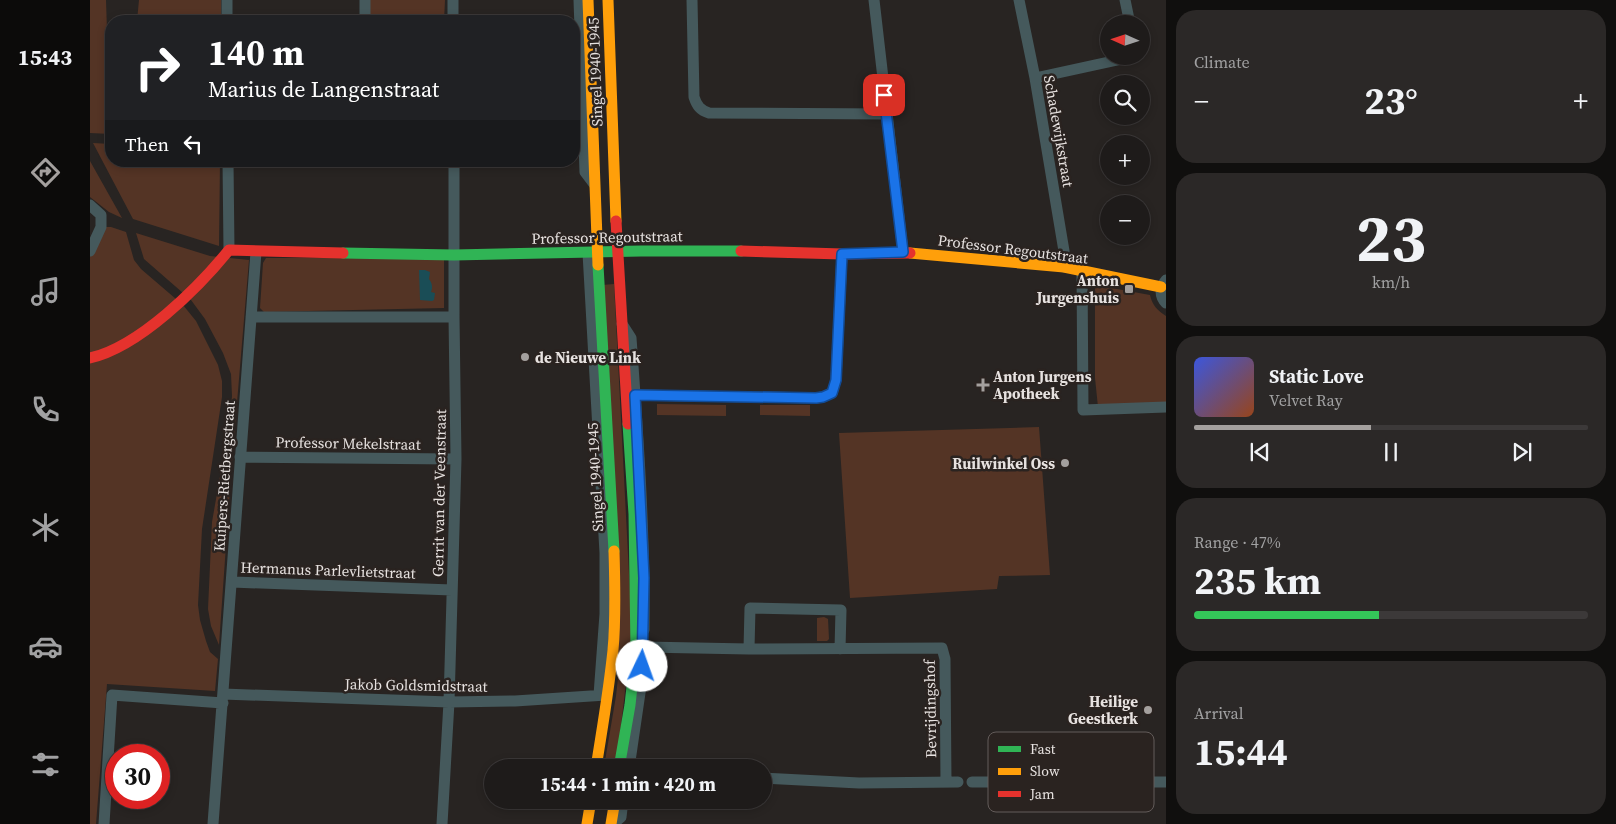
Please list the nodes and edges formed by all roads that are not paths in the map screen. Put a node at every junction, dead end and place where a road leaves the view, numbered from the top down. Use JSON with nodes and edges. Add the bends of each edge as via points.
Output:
{"nodes":[{"id":1,"x":227,"y":0,"type":"edge"},
{"id":2,"x":365,"y":0,"type":"edge"},
{"id":3,"x":453,"y":0,"type":"edge"},
{"id":4,"x":579,"y":0,"type":"edge"},
{"id":5,"x":588,"y":0,"type":"edge"},
{"id":6,"x":608,"y":0,"type":"edge"},
{"id":7,"x":692,"y":0,"type":"edge"},
{"id":8,"x":874,"y":0,"type":"edge"},
{"id":9,"x":1019,"y":0,"type":"edge"},
{"id":10,"x":1125,"y":0,"type":"edge"},
{"id":11,"x":227,"y":15,"type":"edge"},
{"id":12,"x":365,"y":15,"type":"edge"},
{"id":13,"x":453,"y":15,"type":"edge"},
{"id":14,"x":580,"y":15,"type":"edge"},
{"id":15,"x":1128,"y":15,"type":"edge"},
{"id":16,"x":580,"y":29,"type":"edge"},
{"id":17,"x":1100,"y":64,"type":"edge"},
{"id":18,"x":1035,"y":78,"type":"junction"},
{"id":19,"x":887,"y":114,"type":"junction"},
{"id":20,"x":228,"y":167,"type":"edge"},
{"id":21,"x":454,"y":167,"type":"edge"},
{"id":22,"x":594,"y":184,"type":"junction"},
{"id":23,"x":90,"y":205,"type":"edge"},
{"id":24,"x":229,"y":250,"type":"junction"},
{"id":25,"x":90,"y":251,"type":"edge"},
{"id":26,"x":256,"y":252,"type":"junction"},
{"id":27,"x":592,"y":252,"type":"junction"},
{"id":28,"x":617,"y":252,"type":"junction"},
{"id":29,"x":903,"y":252,"type":"junction"},
{"id":30,"x":842,"y":254,"type":"junction"},
{"id":31,"x":454,"y":255,"type":"junction"},
{"id":32,"x":1064,"y":267,"type":"junction"},
{"id":33,"x":1082,"y":271,"type":"junction"},
{"id":34,"x":1164,"y":283,"type":"edge"},
{"id":35,"x":1166,"y":304,"type":"edge"},
{"id":36,"x":252,"y":317,"type":"junction"},
{"id":37,"x":454,"y":317,"type":"junction"},
{"id":38,"x":622,"y":322,"type":"junction"},
{"id":39,"x":90,"y":358,"type":"edge"},
{"id":40,"x":635,"y":395,"type":"junction"},
{"id":41,"x":1166,"y":407,"type":"edge"},
{"id":42,"x":240,"y":457,"type":"junction"},
{"id":43,"x":456,"y":459,"type":"junction"},
{"id":44,"x":232,"y":582,"type":"junction"},
{"id":45,"x":452,"y":590,"type":"junction"},
{"id":46,"x":644,"y":647,"type":"junction"},
{"id":47,"x":749,"y":649,"type":"junction"},
{"id":48,"x":840,"y":649,"type":"junction"},
{"id":49,"x":604,"y":695,"type":"junction"},
{"id":50,"x":223,"y":698,"type":"junction"},
{"id":51,"x":449,"y":702,"type":"junction"},
{"id":52,"x":597,"y":759,"type":"edge"},
{"id":53,"x":621,"y":759,"type":"edge"},
{"id":54,"x":630,"y":759,"type":"edge"},
{"id":55,"x":772,"y":779,"type":"edge"},
{"id":56,"x":946,"y":782,"type":"junction"},
{"id":57,"x":958,"y":782,"type":"dead end"},
{"id":58,"x":972,"y":782,"type":"dead end"},
{"id":59,"x":988,"y":783,"type":"edge"},
{"id":60,"x":590,"y":809,"type":"edge"},
{"id":61,"x":614,"y":809,"type":"edge"},
{"id":62,"x":622,"y":809,"type":"edge"},
{"id":63,"x":104,"y":824,"type":"edge"},
{"id":64,"x":213,"y":824,"type":"edge"},
{"id":65,"x":442,"y":824,"type":"edge"},
{"id":66,"x":587,"y":824,"type":"edge"},
{"id":67,"x":612,"y":824,"type":"edge"}],
"edges":[{"from":1,"to":11,"type":"street"},
{"from":2,"to":12,"type":"street"},
{"from":3,"to":13,"type":"street"},
{"from":4,"to":14,"type":"street","name":"Singel 1940-1945"},
{"from":5,"to":22,"type":"main road","name":"Singel 1940-1945"},
{"from":6,"to":28,"type":"main road","name":"Singel 1940-1945"},
{"from":7,"to":19,"type":"street","via":[[694,97],[702,111]]},
{"from":8,"to":19,"type":"street"},
{"from":9,"to":18,"type":"street","name":"Schadewijkstraat"},
{"from":10,"to":15,"type":"street"},
{"from":16,"to":22,"type":"street","name":"Singel 1940-1945","via":[[585,172]]},
{"from":17,"to":18,"type":"street"},
{"from":18,"to":32,"type":"street","name":"Schadewijkstraat"},
{"from":19,"to":29,"type":"street"},
{"from":20,"to":24,"type":"street"},
{"from":21,"to":31,"type":"street","name":"Gerrit van der Veenstraat"},
{"from":22,"to":27,"type":"main road","name":"Singel 1940-1945"},
{"from":23,"to":25,"type":"street","via":[[100,216],[101,227]]},
{"from":24,"to":26,"type":"main road","name":"Professor Regoutstraat"},
{"from":24,"to":39,"type":"main road","via":[[214,270],[163,317],[114,349]]},
{"from":26,"to":31,"type":"main road","name":"Professor Regoutstraat"},
{"from":26,"to":36,"type":"street","name":"Kuipers-Rietbergstraat"},
{"from":27,"to":28,"type":"main road","name":"Professor Regoutstraat"},
{"from":27,"to":31,"type":"main road","name":"Professor Regoutstraat"},
{"from":27,"to":49,"type":"main road","name":"Singel 1940-1945","via":[[615,583],[613,648]]},
{"from":28,"to":30,"type":"main road","name":"Professor Regoutstraat"},
{"from":28,"to":38,"type":"main road","name":"Singel 1940-1945"},
{"from":29,"to":30,"type":"main road","name":"Professor Regoutstraat"},
{"from":29,"to":32,"type":"main road","name":"Professor Regoutstraat"},
{"from":30,"to":40,"type":"street","via":[[836,380],[832,393],[816,398]]},
{"from":31,"to":37,"type":"street","name":"Gerrit van der Veenstraat"},
{"from":32,"to":33,"type":"main road","name":"Professor Regoutstraat"},
{"from":33,"to":34,"type":"main road","name":"Professor Regoutstraat"},
{"from":33,"to":41,"type":"street","via":[[1083,410]]},
{"from":34,"to":35,"type":"street","via":[[1161,295]]},
{"from":36,"to":37,"type":"street"},
{"from":36,"to":42,"type":"street","name":"Kuipers-Rietbergstraat"},
{"from":37,"to":43,"type":"street","name":"Gerrit van der Veenstraat"},
{"from":38,"to":40,"type":"street","name":"Singel 1940-1945","via":[[631,338]]},
{"from":38,"to":53,"type":"main road","name":"Singel 1940-1945","via":[[634,514],[636,650]]},
{"from":40,"to":46,"type":"street","name":"Singel 1940-1945","via":[[644,559]]},
{"from":42,"to":43,"type":"street","name":"Professor Mekelstraat"},
{"from":42,"to":44,"type":"street","name":"Kuipers-Rietbergstraat"},
{"from":43,"to":45,"type":"street","name":"Gerrit van der Veenstraat"},
{"from":44,"to":45,"type":"street","name":"Hermanus Parlevlietstraat"},
{"from":44,"to":50,"type":"street","name":"Kuipers-Rietbergstraat"},
{"from":45,"to":51,"type":"street","name":"Gerrit van der Veenstraat"},
{"from":46,"to":47,"type":"street","name":"Bevrijdingshof"},
{"from":46,"to":54,"type":"street","name":"Singel 1940-1945"},
{"from":47,"to":48,"type":"street","name":"Bevrijdingshof"},
{"from":47,"to":48,"type":"street","via":[[750,608],[841,610]]},
{"from":48,"to":56,"type":"street","name":"Bevrijdingshof","via":[[942,648],[945,659]]},
{"from":49,"to":51,"type":"street","name":"Jakob Goldsmidstraat"},
{"from":49,"to":52,"type":"main road","name":"Singel 1940-1945"},
{"from":50,"to":51,"type":"street","name":"Jakob Goldsmidstraat"},
{"from":50,"to":63,"type":"street","via":[[112,695]]},
{"from":50,"to":64,"type":"street","name":"Kuipers-Rietbergstraat"},
{"from":51,"to":65,"type":"street","name":"Gerrit van der Veenstraat"},
{"from":55,"to":56,"type":"street","via":[[859,784]]},
{"from":56,"to":57,"type":"street"},
{"from":58,"to":59,"type":"street"},
{"from":60,"to":66,"type":"main road"},
{"from":61,"to":67,"type":"main road"},
{"from":62,"to":67,"type":"street","via":[[621,818]]}]}
